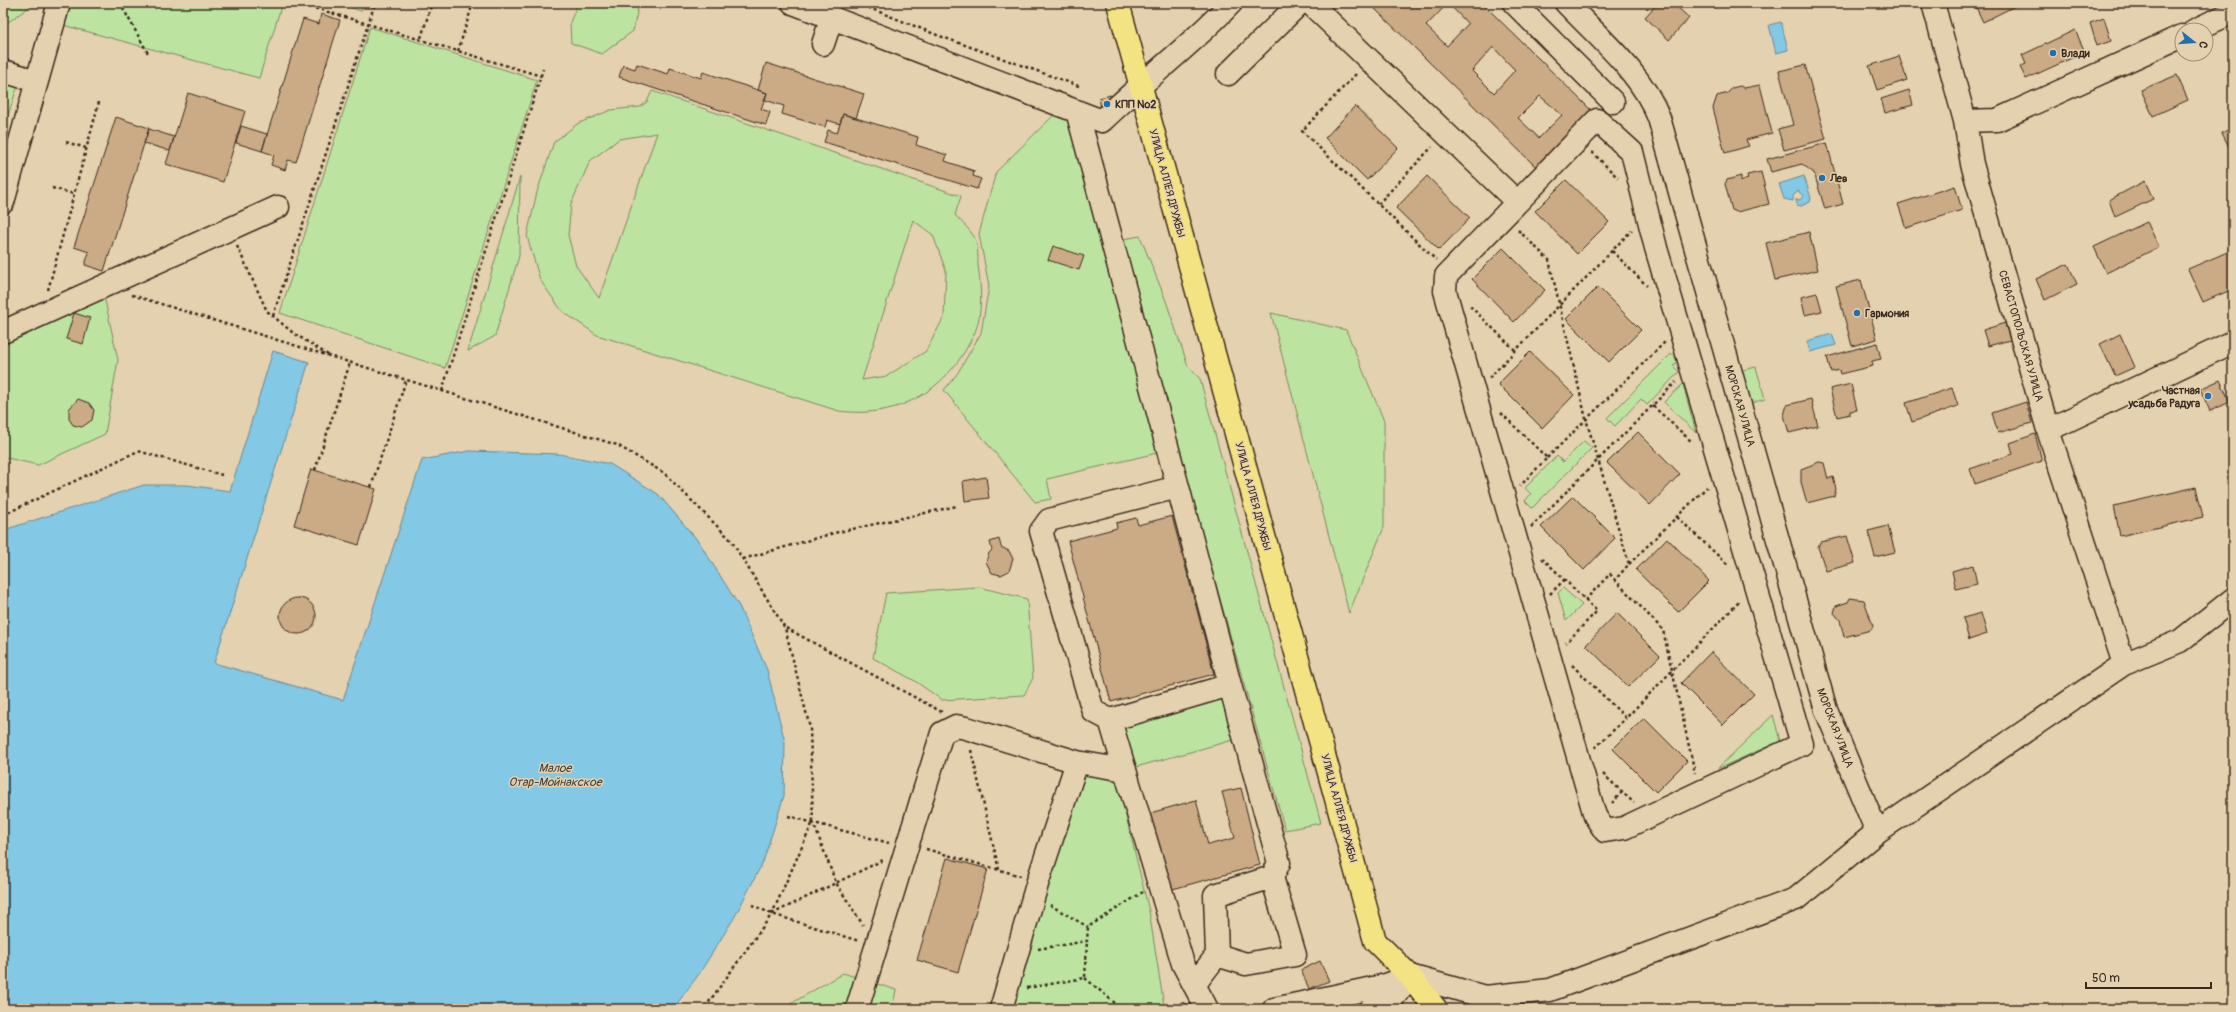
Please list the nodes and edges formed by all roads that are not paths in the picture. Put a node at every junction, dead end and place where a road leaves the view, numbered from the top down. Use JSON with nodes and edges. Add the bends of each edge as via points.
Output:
{"nodes":[{"id":1,"x":59,"y":3,"type":"edge"},
{"id":2,"x":793,"y":3,"type":"edge"},
{"id":3,"x":1118,"y":3,"type":"edge"},
{"id":4,"x":1231,"y":3,"type":"edge"},
{"id":5,"x":1300,"y":3,"type":"edge"},
{"id":6,"x":1310,"y":3,"type":"edge"},
{"id":7,"x":1514,"y":3,"type":"edge"},
{"id":8,"x":1566,"y":3,"type":"edge"},
{"id":9,"x":1933,"y":3,"type":"edge"},
{"id":10,"x":2233,"y":12,"type":"edge"},
{"id":11,"x":832,"y":17,"type":"junction"},
{"id":12,"x":2212,"y":22,"type":"edge"},
{"id":13,"x":2174,"y":40,"type":"edge"},
{"id":14,"x":823,"y":44,"type":"dead end"},
{"id":15,"x":3,"y":71,"type":"edge"},
{"id":16,"x":1228,"y":74,"type":"dead end"},
{"id":17,"x":1638,"y":78,"type":"junction"},
{"id":18,"x":36,"y":81,"type":"junction"},
{"id":19,"x":1140,"y":84,"type":"junction"},
{"id":20,"x":1613,"y":102,"type":"junction"},
{"id":21,"x":1076,"y":111,"type":"junction"},
{"id":22,"x":1597,"y":120,"type":"junction"},
{"id":23,"x":1965,"y":121,"type":"junction"},
{"id":24,"x":3,"y":202,"type":"edge"},
{"id":25,"x":278,"y":207,"type":"dead end"},
{"id":26,"x":1511,"y":209,"type":"junction"},
{"id":27,"x":3,"y":332,"type":"edge"},
{"id":28,"x":2233,"y":342,"type":"edge"},
{"id":29,"x":2048,"y":430,"type":"junction"},
{"id":30,"x":1178,"y":487,"type":"junction"},
{"id":31,"x":2233,"y":599,"type":"edge"},
{"id":32,"x":2124,"y":664,"type":"junction"},
{"id":33,"x":1230,"y":685,"type":"junction"},
{"id":34,"x":1110,"y":720,"type":"junction"},
{"id":35,"x":1077,"y":762,"type":"junction"},
{"id":36,"x":1125,"y":770,"type":"junction"},
{"id":37,"x":1877,"y":832,"type":"junction"},
{"id":38,"x":1272,"y":877,"type":"junction"},
{"id":39,"x":1217,"y":955,"type":"junction"},
{"id":40,"x":1410,"y":976,"type":"junction"},
{"id":41,"x":1194,"y":985,"type":"junction"},
{"id":42,"x":1004,"y":1000,"type":"edge"},
{"id":43,"x":857,"y":1009,"type":"edge"},
{"id":44,"x":1207,"y":1009,"type":"edge"},
{"id":45,"x":1274,"y":1009,"type":"edge"},
{"id":46,"x":1371,"y":1009,"type":"edge"},
{"id":47,"x":1436,"y":1009,"type":"edge"}],
"edges":[{"from":1,"to":18,"type":"street"},
{"from":2,"to":11,"type":"street"},
{"from":3,"to":19,"type":"main road","name":"УЛИЦА АЛЛЕЯ ДРУЖБЫ"},
{"from":4,"to":19,"type":"street","via":[[1206,30]]},
{"from":5,"to":16,"type":"street"},
{"from":6,"to":26,"type":"street"},
{"from":7,"to":20,"type":"street"},
{"from":8,"to":17,"type":"street","name":"МОРСКАЯ УЛИЦА"},
{"from":9,"to":23,"type":"street","name":"СЕВАСТОПОЛЬСКАЯ УЛИЦА"},
{"from":10,"to":12,"type":"street"},
{"from":11,"to":14,"type":"street"},
{"from":11,"to":21,"type":"street"},
{"from":13,"to":23,"type":"street","via":[[1998,120]]},
{"from":15,"to":18,"type":"street"},
{"from":17,"to":20,"type":"street"},
{"from":17,"to":37,"type":"street","name":"МОРСКАЯ УЛИЦА","via":[[1659,118],[1826,710]]},
{"from":18,"to":24,"type":"street"},
{"from":19,"to":21,"type":"street","via":[[1102,121]]},
{"from":19,"to":40,"type":"main road","name":"УЛИЦА АЛЛЕЯ ДРУЖБЫ","via":[[1375,942]]},
{"from":20,"to":22,"type":"street"},
{"from":21,"to":30,"type":"street"},
{"from":22,"to":26,"type":"street"},
{"from":22,"to":26,"type":"street","via":[[1632,152],[1647,214],[1802,744],[1624,828],[1605,831],[1595,816],[1445,290],[1446,276]]},
{"from":23,"to":29,"type":"street","name":"СЕВАСТОПОЛЬСКАЯ УЛИЦА","via":[[1972,164]]},
{"from":25,"to":27,"type":"street"},
{"from":28,"to":29,"type":"street"},
{"from":29,"to":32,"type":"street","name":"СЕВАСТОПОЛЬСКАЯ УЛИЦА"},
{"from":30,"to":33,"type":"street"},
{"from":30,"to":34,"type":"street","via":[[1049,520],[1041,531],[1093,711]]},
{"from":31,"to":32,"type":"street","via":[[2180,641]]},
{"from":32,"to":37,"type":"street"},
{"from":33,"to":34,"type":"street"},
{"from":33,"to":38,"type":"street","via":[[1279,863]]},
{"from":34,"to":36,"type":"street"},
{"from":35,"to":36,"type":"street"},
{"from":35,"to":42,"type":"street","via":[[1036,888]]},
{"from":35,"to":43,"type":"street","via":[[966,728],[956,726],[942,733]]},
{"from":36,"to":41,"type":"street","via":[[1183,964]]},
{"from":37,"to":40,"type":"street","via":[[1796,899],[1550,990],[1485,997]]},
{"from":38,"to":39,"type":"street","via":[[1215,895]]},
{"from":38,"to":39,"type":"street","via":[[1296,955],[1246,964]]},
{"from":39,"to":41,"type":"street"},
{"from":40,"to":45,"type":"street","via":[[1382,986]]},
{"from":40,"to":46,"type":"street","via":[[1390,1002]]},
{"from":40,"to":47,"type":"main road","name":"УЛИЦА АЛЛЕЯ ДРУЖБЫ"},
{"from":41,"to":44,"type":"street"}]}
